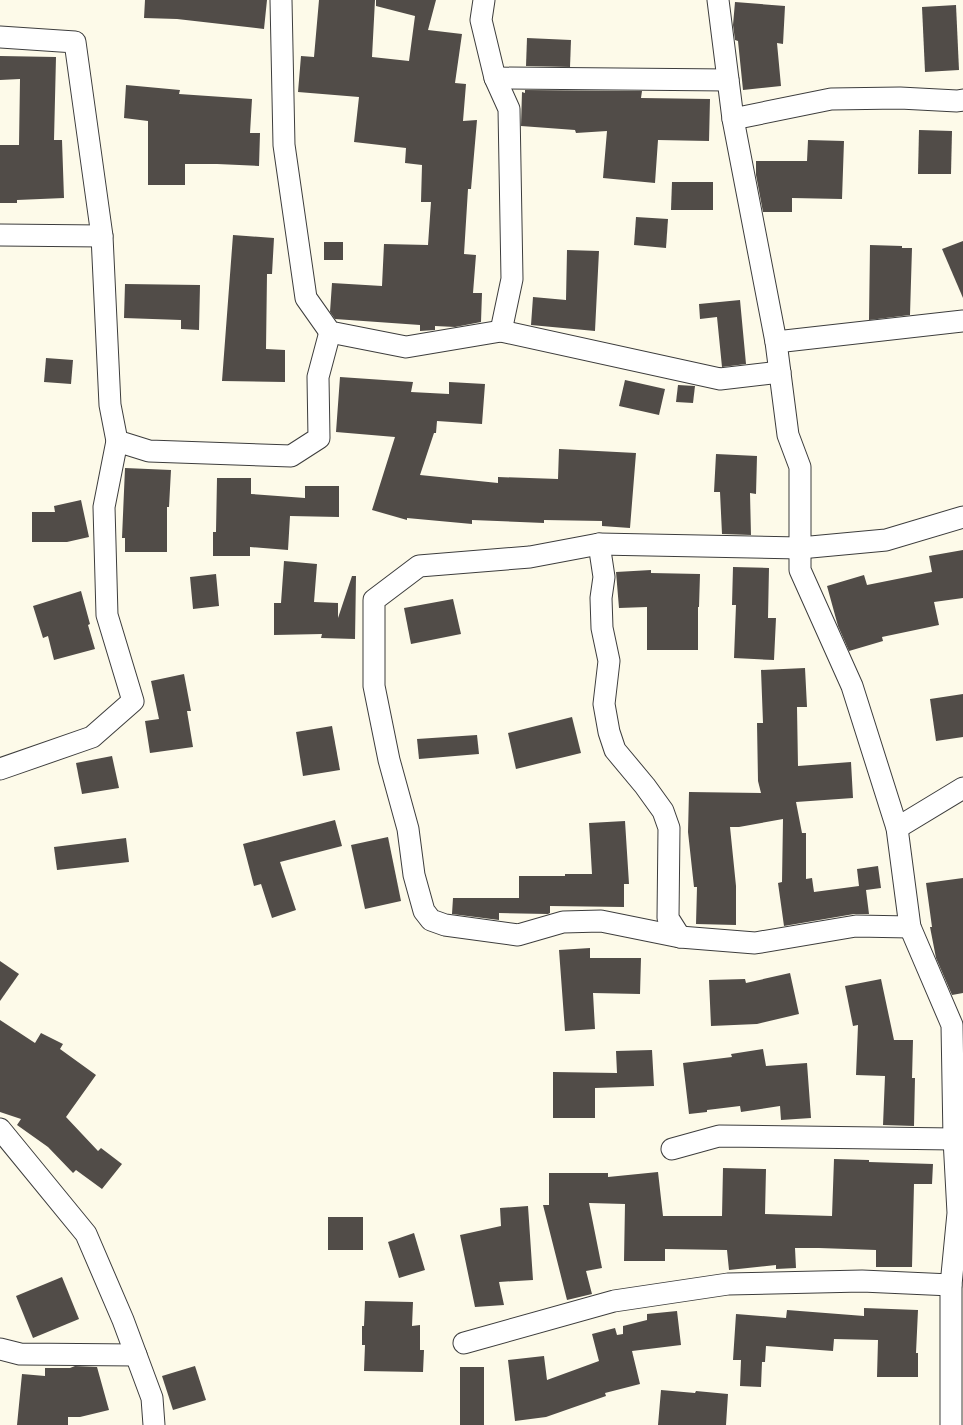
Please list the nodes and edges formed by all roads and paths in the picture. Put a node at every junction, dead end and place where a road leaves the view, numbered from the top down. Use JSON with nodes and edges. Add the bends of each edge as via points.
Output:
{"nodes":[{"id":1,"x":281,"y":0,"type":"edge"},
{"id":2,"x":484,"y":0,"type":"edge"},
{"id":3,"x":718,"y":0,"type":"edge"},
{"id":4,"x":0,"y":38,"type":"edge"},
{"id":5,"x":496,"y":78,"type":"junction"},
{"id":6,"x":728,"y":80,"type":"junction"},
{"id":7,"x":963,"y":100,"type":"edge"},
{"id":8,"x":733,"y":119,"type":"junction"},
{"id":9,"x":0,"y":235,"type":"edge"},
{"id":10,"x":102,"y":236,"type":"junction"},
{"id":11,"x":963,"y":321,"type":"edge"},
{"id":12,"x":502,"y":331,"type":"junction"},
{"id":13,"x":330,"y":332,"type":"junction"},
{"id":14,"x":776,"y":342,"type":"junction"},
{"id":15,"x":780,"y":372,"type":"junction"},
{"id":16,"x":117,"y":441,"type":"junction"},
{"id":17,"x":963,"y":517,"type":"edge"},
{"id":18,"x":599,"y":544,"type":"junction"},
{"id":19,"x":800,"y":548,"type":"junction"},
{"id":20,"x":0,"y":769,"type":"edge"},
{"id":21,"x":963,"y":788,"type":"edge"},
{"id":22,"x":897,"y":828,"type":"junction"},
{"id":23,"x":910,"y":927,"type":"junction"},
{"id":24,"x":680,"y":937,"type":"junction"},
{"id":25,"x":957,"y":1024,"type":"edge"},
{"id":26,"x":3,"y":1137,"type":"edge"},
{"id":27,"x":954,"y":1139,"type":"junction"},
{"id":28,"x":672,"y":1149,"type":"dead end"},
{"id":29,"x":951,"y":1286,"type":"junction"},
{"id":30,"x":464,"y":1343,"type":"dead end"},
{"id":31,"x":0,"y":1350,"type":"edge"},
{"id":32,"x":136,"y":1355,"type":"junction"},
{"id":33,"x":154,"y":1425,"type":"edge"},
{"id":34,"x":951,"y":1425,"type":"edge"}],
"edges":[{"from":1,"to":13,"type":"street","via":[[284,145],[306,298]]},
{"from":2,"to":5,"type":"street","via":[[481,20]]},
{"from":3,"to":6,"type":"street"},
{"from":4,"to":10,"type":"street","via":[[75,42]]},
{"from":5,"to":6,"type":"street"},
{"from":5,"to":12,"type":"street","via":[[510,109],[512,279]]},
{"from":6,"to":8,"type":"street"},
{"from":7,"to":8,"type":"street","via":[[831,99]]},
{"from":8,"to":14,"type":"street"},
{"from":9,"to":10,"type":"street"},
{"from":10,"to":16,"type":"street","via":[[110,405]]},
{"from":11,"to":14,"type":"street"},
{"from":12,"to":13,"type":"street","via":[[406,347]]},
{"from":12,"to":15,"type":"street","via":[[720,379]]},
{"from":13,"to":16,"type":"street","via":[[318,377],[319,438],[291,456],[149,451]]},
{"from":14,"to":15,"type":"street"},
{"from":15,"to":19,"type":"street","via":[[788,435],[800,467]]},
{"from":16,"to":20,"type":"street","via":[[104,507],[107,615],[133,700],[92,737]]},
{"from":17,"to":19,"type":"street","via":[[886,540]]},
{"from":18,"to":19,"type":"street"},
{"from":18,"to":24,"type":"street","via":[[604,577],[601,598],[602,628],[609,661],[604,704],[609,732],[615,750],[663,811],[669,828],[668,918]]},
{"from":18,"to":24,"type":"street","via":[[530,557],[419,566],[374,600],[374,686],[389,760],[408,829],[414,875],[424,911],[431,920],[445,925],[518,935],[563,922],[601,921]]},
{"from":19,"to":22,"type":"street","via":[[800,570],[852,686]]},
{"from":21,"to":22,"type":"street"},
{"from":22,"to":23,"type":"street"},
{"from":23,"to":24,"type":"street","via":[[856,926],[754,943]]},
{"from":23,"to":25,"type":"street"},
{"from":25,"to":27,"type":"street"},
{"from":26,"to":32,"type":"street","via":[[86,1234]]},
{"from":27,"to":28,"type":"street","via":[[719,1136]]},
{"from":27,"to":29,"type":"street","via":[[958,1213]]},
{"from":29,"to":30,"type":"street","via":[[862,1281],[728,1284],[614,1301]]},
{"from":29,"to":34,"type":"street"},
{"from":31,"to":32,"type":"street","via":[[20,1354]]},
{"from":32,"to":33,"type":"street","via":[[152,1398]]}]}
